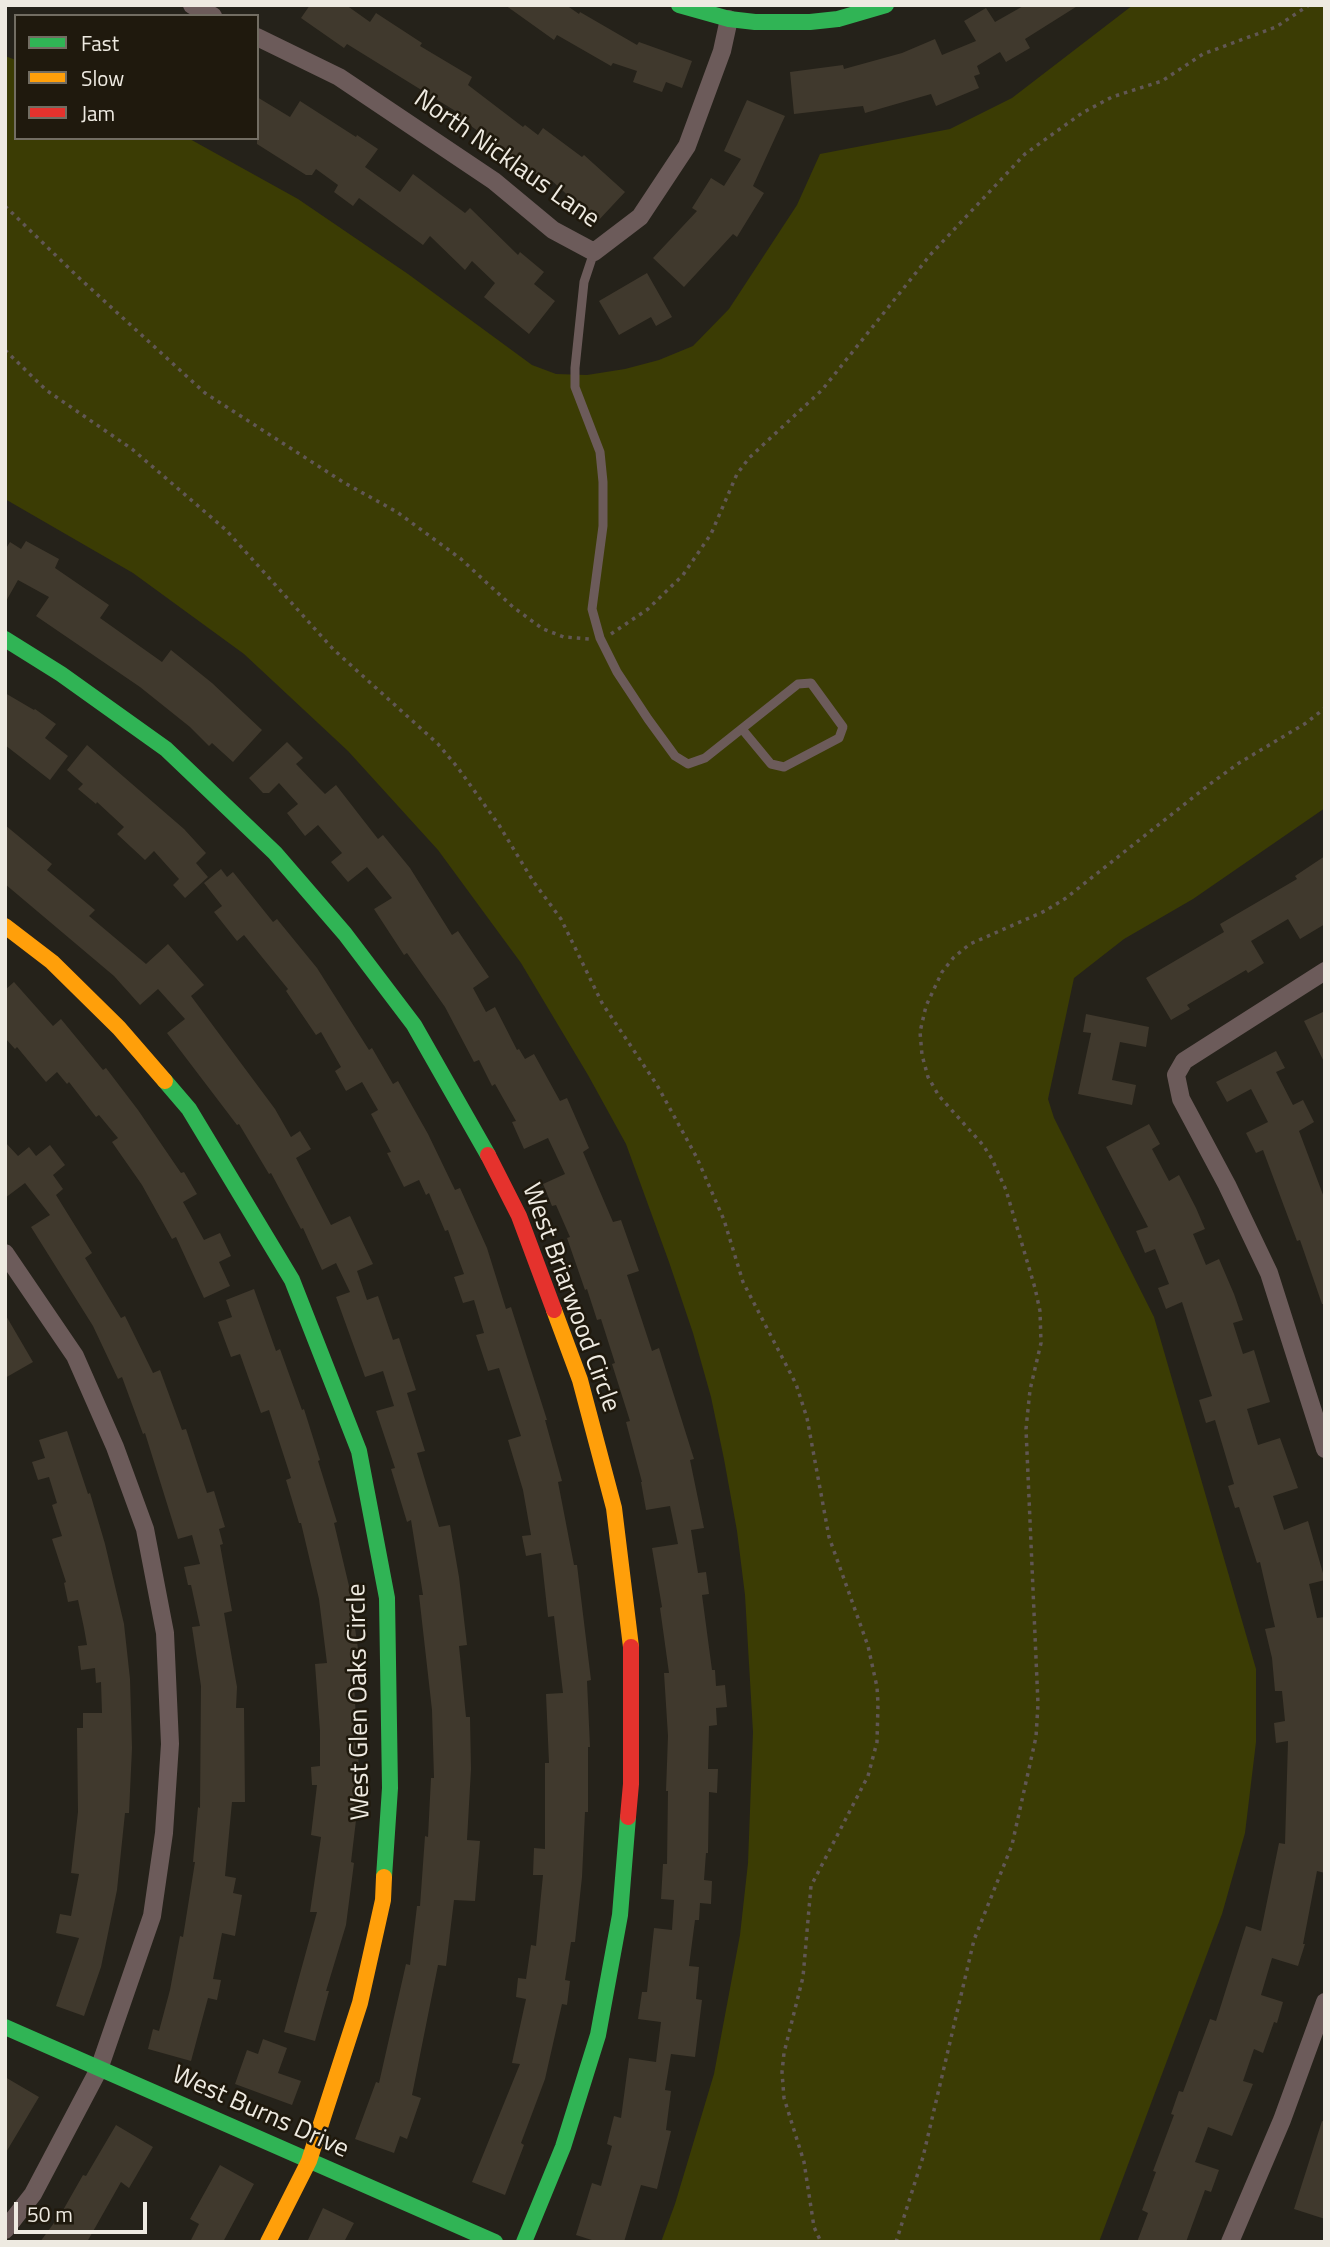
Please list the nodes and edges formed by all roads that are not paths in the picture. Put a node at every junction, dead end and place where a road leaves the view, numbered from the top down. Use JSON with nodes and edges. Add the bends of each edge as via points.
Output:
{"nodes":[{"id":1,"x":192,"y":5,"type":"edge"},
{"id":2,"x":680,"y":5,"type":"edge"},
{"id":3,"x":886,"y":5,"type":"edge"},
{"id":4,"x":210,"y":14,"type":"edge"},
{"id":5,"x":729,"y":19,"type":"junction"},
{"id":6,"x":259,"y":38,"type":"edge"},
{"id":7,"x":594,"y":252,"type":"junction"},
{"id":8,"x":5,"y":639,"type":"edge"},
{"id":9,"x":742,"y":729,"type":"junction"},
{"id":10,"x":5,"y":926,"type":"edge"},
{"id":11,"x":1325,"y":971,"type":"edge"},
{"id":12,"x":5,"y":1253,"type":"edge"},
{"id":13,"x":1325,"y":1449,"type":"edge"},
{"id":14,"x":1325,"y":2002,"type":"edge"},
{"id":15,"x":5,"y":2027,"type":"edge"},
{"id":16,"x":99,"y":2069,"type":"junction"},
{"id":17,"x":309,"y":2161,"type":"junction"},
{"id":18,"x":5,"y":2230,"type":"edge"},
{"id":19,"x":268,"y":2242,"type":"edge"},
{"id":20,"x":495,"y":2242,"type":"edge"},
{"id":21,"x":524,"y":2242,"type":"edge"},
{"id":22,"x":1230,"y":2242,"type":"edge"}],
"edges":[{"from":1,"to":4,"type":"street"},
{"from":2,"to":5,"type":"street"},
{"from":3,"to":5,"type":"street","via":[[810,22]]},
{"from":5,"to":7,"type":"street","name":"North Nicklaus Lane","via":[[687,146],[640,217]]},
{"from":6,"to":7,"type":"street","name":"North Nicklaus Lane","via":[[339,78],[494,181],[553,230]]},
{"from":7,"to":9,"type":"lane","via":[[584,282],[575,387],[600,452],[603,482],[603,526],[592,609],[600,638],[617,672],[675,756],[688,764],[705,758]]},
{"from":8,"to":21,"type":"street","name":"West Briarwood Circle","via":[[166,749],[275,853],[345,934],[414,1025],[472,1124],[519,1216],[580,1380],[614,1508],[632,1652],[631,1784],[620,1915],[598,2035],[563,2147]]},
{"from":9,"to":9,"type":"lane","via":[[798,684],[811,683],[843,727],[839,738],[784,767],[771,764]]},
{"from":10,"to":17,"type":"street","name":"West Glen Oaks Circle","via":[[52,962],[119,1028],[189,1109],[292,1280],[359,1451],[387,1598],[390,1788],[383,1900],[360,2003]]},
{"from":11,"to":13,"type":"street","via":[[1184,1060],[1176,1075],[1181,1099],[1269,1273]]},
{"from":12,"to":16,"type":"street","via":[[75,1356],[115,1447],[145,1529],[165,1633],[170,1744],[152,1916]]},
{"from":14,"to":22,"type":"street"},
{"from":15,"to":16,"type":"street","name":"West Burns Drive"},
{"from":16,"to":17,"type":"street","name":"West Burns Drive"},
{"from":16,"to":18,"type":"street","via":[[33,2194]]},
{"from":17,"to":19,"type":"street","name":"West Glen Oaks Circle"},
{"from":17,"to":20,"type":"street","name":"West Burns Drive"}]}
